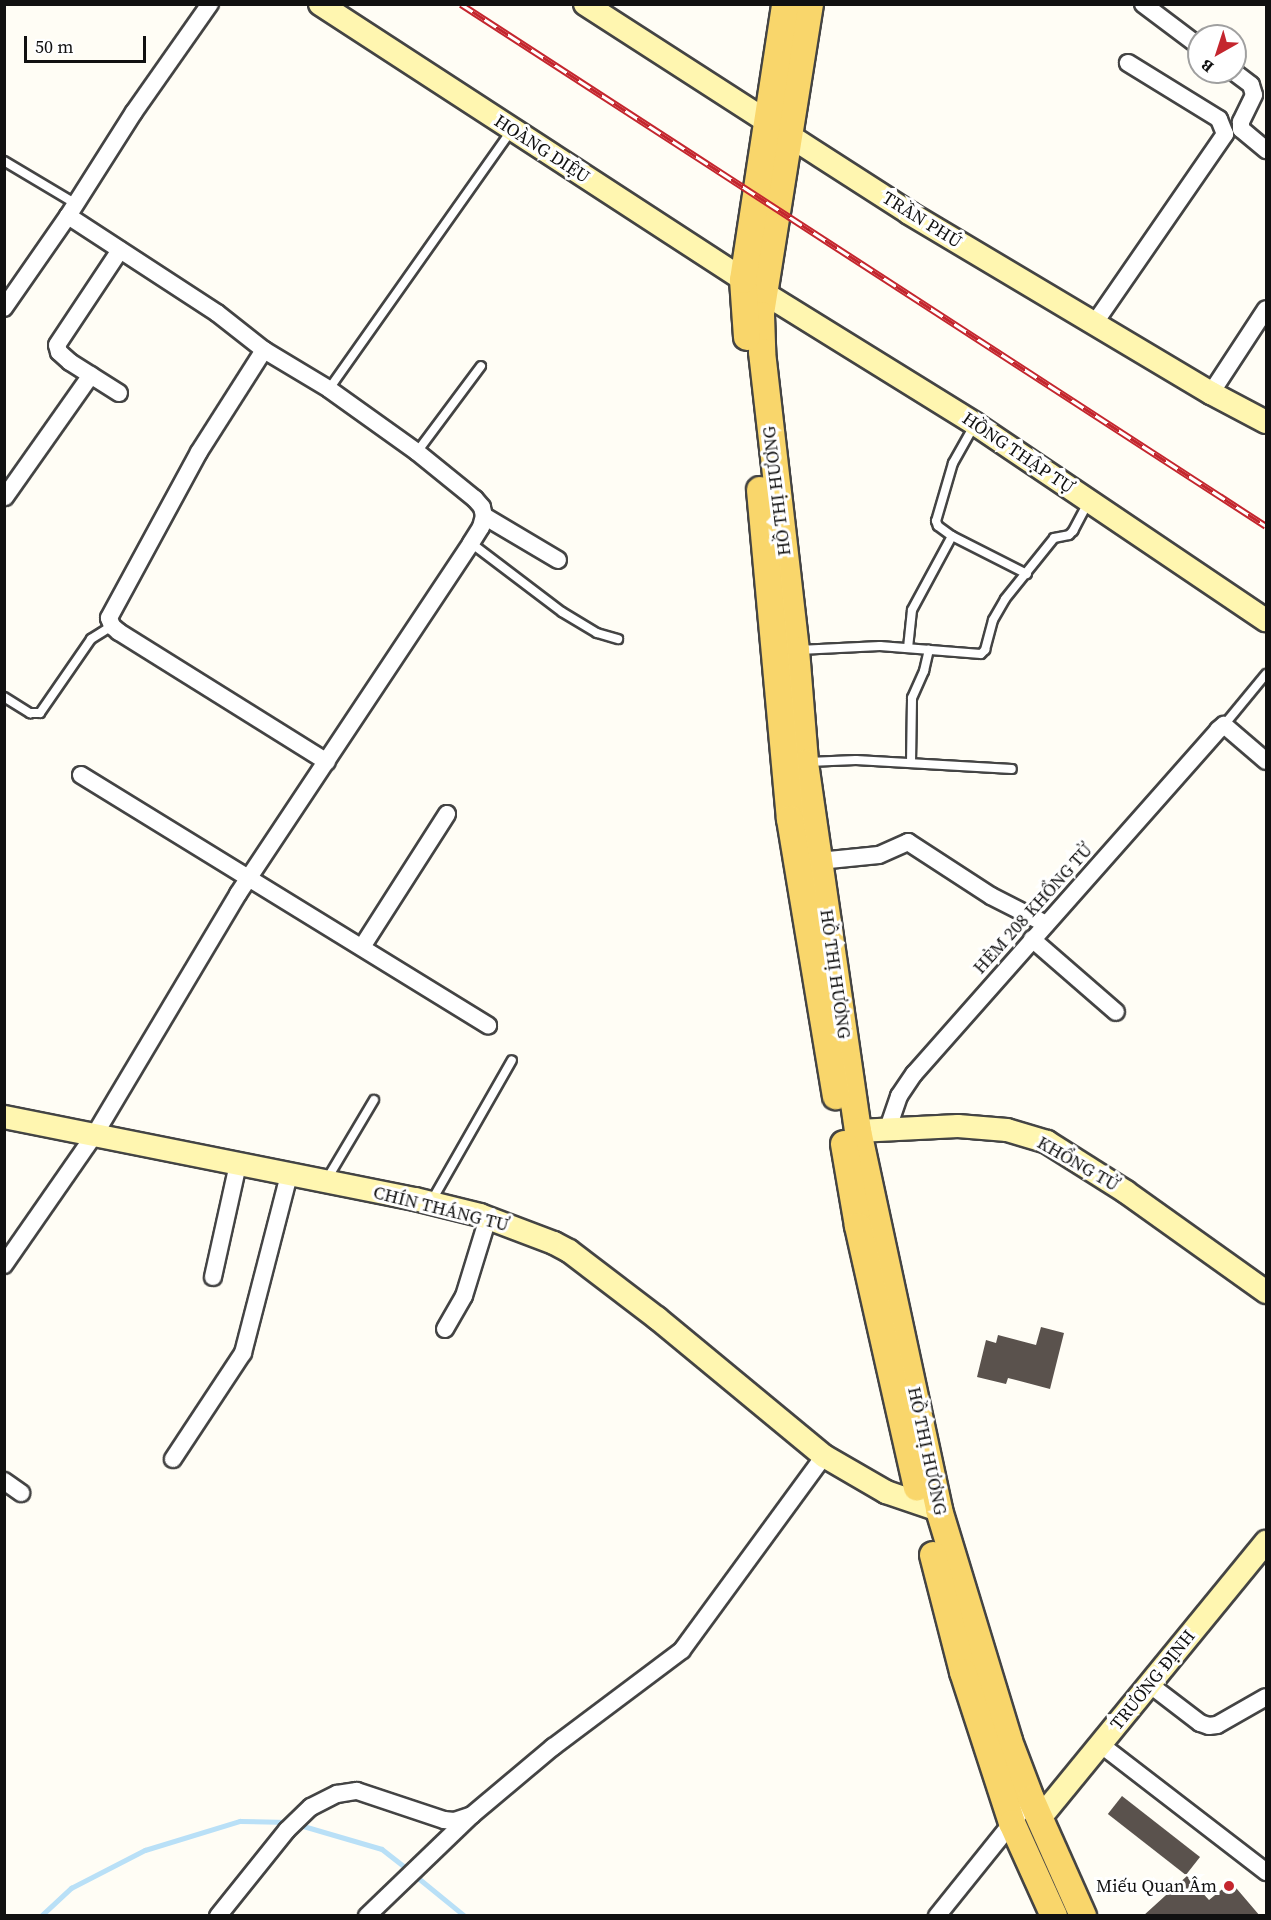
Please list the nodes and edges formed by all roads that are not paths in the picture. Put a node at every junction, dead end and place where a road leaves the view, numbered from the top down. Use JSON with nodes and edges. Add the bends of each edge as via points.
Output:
{"nodes":[{"id":1,"x":210,"y":4,"type":"edge"},
{"id":2,"x":320,"y":4,"type":"edge"},
{"id":3,"x":585,"y":4,"type":"edge"},
{"id":4,"x":785,"y":4,"type":"edge"},
{"id":5,"x":810,"y":4,"type":"edge"},
{"id":6,"x":1143,"y":4,"type":"edge"},
{"id":7,"x":1187,"y":37,"type":"edge"},
{"id":8,"x":1128,"y":63,"type":"dead end"},
{"id":9,"x":1247,"y":82,"type":"edge"},
{"id":10,"x":766,"y":121,"type":"junction"},
{"id":11,"x":512,"y":130,"type":"junction"},
{"id":12,"x":789,"y":136,"type":"junction"},
{"id":13,"x":1266,"y":150,"type":"edge"},
{"id":14,"x":4,"y":160,"type":"edge"},
{"id":15,"x":72,"y":210,"type":"junction"},
{"id":16,"x":120,"y":250,"type":"junction"},
{"id":17,"x":754,"y":287,"type":"junction"},
{"id":18,"x":4,"y":308,"type":"edge"},
{"id":19,"x":1266,"y":309,"type":"edge"},
{"id":20,"x":1094,"y":324,"type":"junction"},
{"id":21,"x":264,"y":350,"type":"junction"},
{"id":22,"x":481,"y":366,"type":"dead end"},
{"id":23,"x":91,"y":375,"type":"junction"},
{"id":24,"x":329,"y":389,"type":"junction"},
{"id":25,"x":119,"y":393,"type":"dead end"},
{"id":26,"x":1211,"y":393,"type":"junction"},
{"id":27,"x":1266,"y":422,"type":"edge"},
{"id":28,"x":975,"y":424,"type":"junction"},
{"id":29,"x":417,"y":452,"type":"junction"},
{"id":30,"x":5,"y":498,"type":"edge"},
{"id":31,"x":1089,"y":501,"type":"junction"},
{"id":32,"x":484,"y":516,"type":"junction"},
{"id":33,"x":952,"y":536,"type":"junction"},
{"id":34,"x":471,"y":543,"type":"junction"},
{"id":35,"x":558,"y":561,"type":"dead end"},
{"id":36,"x":1027,"y":574,"type":"junction"},
{"id":37,"x":1266,"y":620,"type":"edge"},
{"id":38,"x":112,"y":626,"type":"junction"},
{"id":39,"x":618,"y":639,"type":"dead end"},
{"id":40,"x":908,"y":648,"type":"junction"},
{"id":41,"x":796,"y":650,"type":"junction"},
{"id":42,"x":929,"y":650,"type":"junction"},
{"id":43,"x":1266,"y":674,"type":"edge"},
{"id":44,"x":4,"y":697,"type":"edge"},
{"id":45,"x":1224,"y":725,"type":"junction"},
{"id":46,"x":1266,"y":761,"type":"edge"},
{"id":47,"x":327,"y":762,"type":"junction"},
{"id":48,"x":805,"y":763,"type":"junction"},
{"id":49,"x":911,"y":763,"type":"junction"},
{"id":50,"x":1012,"y":768,"type":"dead end"},
{"id":51,"x":81,"y":775,"type":"dead end"},
{"id":52,"x":447,"y":814,"type":"dead end"},
{"id":53,"x":819,"y":861,"type":"junction"},
{"id":54,"x":249,"y":878,"type":"junction"},
{"id":55,"x":1046,"y":924,"type":"junction"},
{"id":56,"x":1032,"y":939,"type":"junction"},
{"id":57,"x":362,"y":947,"type":"junction"},
{"id":58,"x":1116,"y":1012,"type":"dead end"},
{"id":59,"x":488,"y":1025,"type":"dead end"},
{"id":60,"x":512,"y":1060,"type":"dead end"},
{"id":61,"x":374,"y":1100,"type":"dead end"},
{"id":62,"x":4,"y":1117,"type":"edge"},
{"id":63,"x":858,"y":1131,"type":"junction"},
{"id":64,"x":887,"y":1131,"type":"junction"},
{"id":65,"x":95,"y":1134,"type":"junction"},
{"id":66,"x":238,"y":1164,"type":"junction"},
{"id":67,"x":290,"y":1175,"type":"junction"},
{"id":68,"x":325,"y":1182,"type":"junction"},
{"id":69,"x":431,"y":1203,"type":"junction"},
{"id":70,"x":488,"y":1218,"type":"junction"},
{"id":71,"x":4,"y":1265,"type":"edge"},
{"id":72,"x":213,"y":1277,"type":"dead end"},
{"id":73,"x":1266,"y":1292,"type":"edge"},
{"id":74,"x":445,"y":1329,"type":"dead end"},
{"id":75,"x":825,"y":1456,"type":"junction"},
{"id":76,"x":173,"y":1459,"type":"dead end"},
{"id":77,"x":4,"y":1481,"type":"edge"},
{"id":78,"x":21,"y":1493,"type":"dead end"},
{"id":79,"x":930,"y":1508,"type":"junction"},
{"id":80,"x":1266,"y":1542,"type":"edge"},
{"id":81,"x":1149,"y":1684,"type":"junction"},
{"id":82,"x":1266,"y":1697,"type":"edge"},
{"id":83,"x":1100,"y":1744,"type":"junction"},
{"id":84,"x":1035,"y":1808,"type":"junction"},
{"id":85,"x":472,"y":1815,"type":"junction"},
{"id":86,"x":1015,"y":1830,"type":"junction"},
{"id":87,"x":1266,"y":1872,"type":"edge"},
{"id":88,"x":218,"y":1916,"type":"edge"},
{"id":89,"x":367,"y":1916,"type":"edge"},
{"id":90,"x":937,"y":1916,"type":"edge"},
{"id":91,"x":1054,"y":1916,"type":"edge"},
{"id":92,"x":1083,"y":1916,"type":"edge"}],
"edges":[{"from":1,"to":15,"type":"street","via":[[134,112]]},
{"from":2,"to":11,"type":"street","name":"HOÀNG DIỆU"},
{"from":3,"to":10,"type":"street","name":"TRẦN PHÚ"},
{"from":4,"to":10,"type":"main road","name":"HỒ THỊ HƯƠNG"},
{"from":5,"to":12,"type":"main road","name":"HỒ THỊ HƯƠNG"},
{"from":6,"to":7,"type":"street"},
{"from":8,"to":20,"type":"street","via":[[1219,119],[1225,134]]},
{"from":9,"to":13,"type":"street","via":[[1254,95],[1241,122],[1242,129]]},
{"from":10,"to":12,"type":"street","name":"TRẦN PHÚ"},
{"from":10,"to":17,"type":"main road","name":"HỒ THỊ HƯƠNG"},
{"from":11,"to":17,"type":"street","name":"HOÀNG DIỆU"},
{"from":11,"to":24,"type":"lane"},
{"from":12,"to":17,"type":"main road","name":"HỒ THỊ HƯƠNG"},
{"from":12,"to":20,"type":"street","name":"TRẦN PHÚ"},
{"from":14,"to":15,"type":"lane"},
{"from":15,"to":16,"type":"street"},
{"from":15,"to":18,"type":"street"},
{"from":16,"to":21,"type":"street","via":[[217,313]]},
{"from":16,"to":23,"type":"street","via":[[57,345],[59,352]]},
{"from":17,"to":28,"type":"street","name":"HỒNG THẬP TỰ"},
{"from":17,"to":41,"type":"main road","name":"HỒ THỊ HƯƠNG","via":[[761,315]]},
{"from":17,"to":79,"type":"main road","name":"HỒ THỊ HƯƠNG","via":[[790,819],[858,1226]]},
{"from":19,"to":26,"type":"street"},
{"from":20,"to":26,"type":"street","name":"TRẦN PHÚ"},
{"from":21,"to":24,"type":"street"},
{"from":21,"to":38,"type":"street","via":[[199,452],[131,574],[109,618]]},
{"from":22,"to":29,"type":"lane"},
{"from":23,"to":25,"type":"street"},
{"from":23,"to":30,"type":"street"},
{"from":24,"to":29,"type":"street"},
{"from":26,"to":27,"type":"street","name":"TRẦN PHÚ"},
{"from":28,"to":31,"type":"street","name":"HỒNG THẬP TỰ"},
{"from":28,"to":33,"type":"lane","via":[[953,463],[935,515],[938,526]]},
{"from":29,"to":32,"type":"street","via":[[475,499]]},
{"from":31,"to":36,"type":"lane","via":[[1073,531],[1054,538]]},
{"from":31,"to":37,"type":"street","name":"HỒNG THẬP TỰ"},
{"from":32,"to":34,"type":"street"},
{"from":32,"to":35,"type":"street"},
{"from":33,"to":36,"type":"lane"},
{"from":33,"to":40,"type":"lane","via":[[912,610]]},
{"from":34,"to":39,"type":"lane","via":[[562,612],[597,633]]},
{"from":34,"to":47,"type":"street"},
{"from":36,"to":42,"type":"lane","via":[[998,610],[981,654]]},
{"from":38,"to":44,"type":"lane","via":[[91,639],[40,713],[30,713]]},
{"from":38,"to":47,"type":"street"},
{"from":40,"to":41,"type":"lane"},
{"from":40,"to":42,"type":"lane"},
{"from":41,"to":48,"type":"main road","name":"HỒ THỊ HƯƠNG"},
{"from":42,"to":49,"type":"lane","via":[[912,698]]},
{"from":43,"to":45,"type":"lane","name":"HẺM 208 KHỔNG TỬ"},
{"from":45,"to":46,"type":"street"},
{"from":45,"to":55,"type":"street","name":"HẺM 208 KHỔNG TỬ"},
{"from":47,"to":54,"type":"street"},
{"from":48,"to":49,"type":"lane"},
{"from":48,"to":53,"type":"main road","name":"HỒ THỊ HƯƠNG"},
{"from":49,"to":50,"type":"lane"},
{"from":51,"to":54,"type":"street"},
{"from":52,"to":57,"type":"street"},
{"from":53,"to":55,"type":"street","via":[[879,855],[908,842],[991,896]]},
{"from":53,"to":63,"type":"main road","name":"HỒ THỊ HƯƠNG"},
{"from":54,"to":57,"type":"street"},
{"from":54,"to":65,"type":"street"},
{"from":55,"to":56,"type":"street","name":"HẺM 208 KHỔNG TỬ"},
{"from":56,"to":58,"type":"street"},
{"from":56,"to":64,"type":"street","name":"HẺM 208 KHỔNG TỬ","via":[[914,1074],[899,1096]]},
{"from":57,"to":59,"type":"street"},
{"from":60,"to":69,"type":"lane"},
{"from":61,"to":68,"type":"lane"},
{"from":62,"to":65,"type":"street","name":"CHÍN THÁNG TƯ"},
{"from":63,"to":64,"type":"street","name":"KHỔNG TỬ"},
{"from":63,"to":79,"type":"main road","name":"HỒ THỊ HƯƠNG"},
{"from":64,"to":73,"type":"street","name":"KHỔNG TỬ","via":[[958,1126],[1007,1130],[1047,1143],[1126,1191]]},
{"from":65,"to":66,"type":"street","name":"CHÍN THÁNG TƯ"},
{"from":65,"to":71,"type":"street"},
{"from":66,"to":67,"type":"street","name":"CHÍN THÁNG TƯ"},
{"from":66,"to":72,"type":"street"},
{"from":67,"to":68,"type":"street","name":"CHÍN THÁNG TƯ"},
{"from":67,"to":76,"type":"street","via":[[243,1353]]},
{"from":68,"to":69,"type":"street","name":"CHÍN THÁNG TƯ"},
{"from":69,"to":70,"type":"street","name":"CHÍN THÁNG TƯ"},
{"from":70,"to":74,"type":"street","via":[[464,1296]]},
{"from":70,"to":75,"type":"street","name":"CHÍN THÁNG TƯ","via":[[569,1251]]},
{"from":75,"to":79,"type":"street","name":"CHÍN THÁNG TƯ","via":[[886,1492]]},
{"from":75,"to":85,"type":"street","via":[[682,1650]]},
{"from":77,"to":78,"type":"street"},
{"from":79,"to":84,"type":"main road","name":"HỒ THỊ HƯƠNG"},
{"from":79,"to":86,"type":"main road","name":"HỒ THỊ HƯƠNG","via":[[963,1672]]},
{"from":80,"to":81,"type":"street","name":"TRƯƠNG ĐỊNH"},
{"from":81,"to":82,"type":"street","via":[[1209,1726]]},
{"from":81,"to":83,"type":"street","name":"TRƯƠNG ĐỊNH"},
{"from":83,"to":84,"type":"street","name":"TRƯƠNG ĐỊNH"},
{"from":83,"to":87,"type":"street"},
{"from":84,"to":86,"type":"main road"},
{"from":84,"to":92,"type":"main road","name":"HỒ THỊ HƯƠNG"},
{"from":85,"to":88,"type":"street","via":[[444,1820],[357,1791],[337,1794],[311,1807],[287,1830]]},
{"from":85,"to":89,"type":"street"},
{"from":86,"to":90,"type":"street"},
{"from":86,"to":91,"type":"main road","name":"HỒ THỊ HƯƠNG"}]}
